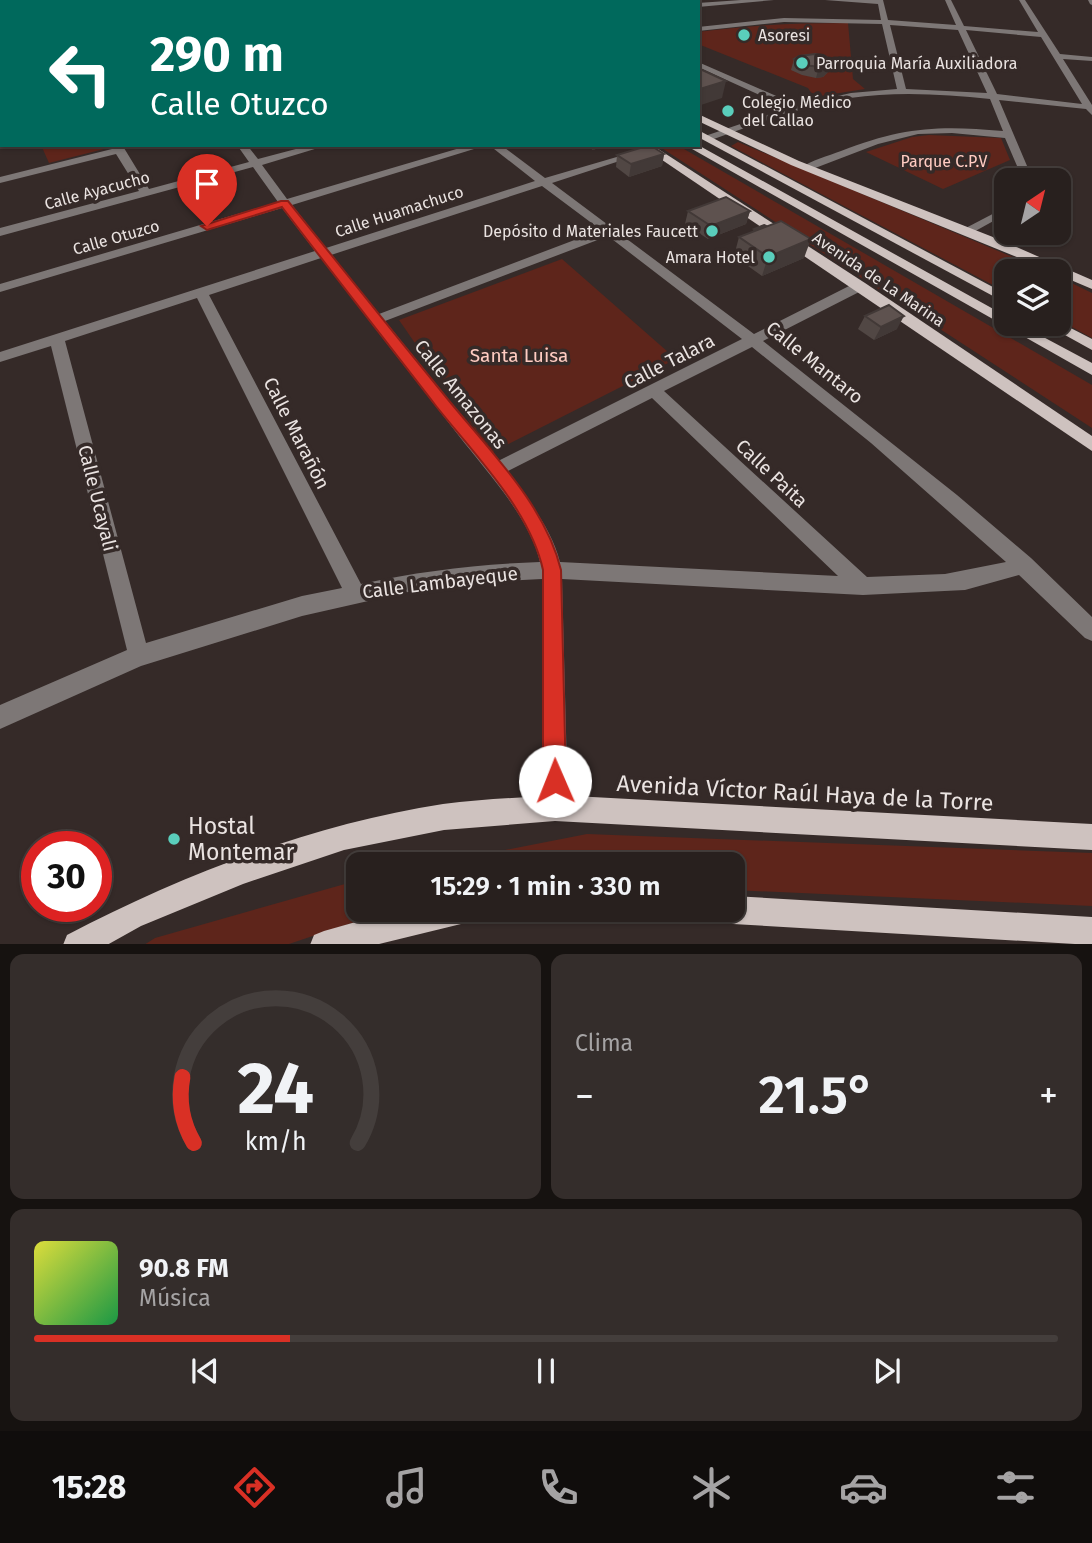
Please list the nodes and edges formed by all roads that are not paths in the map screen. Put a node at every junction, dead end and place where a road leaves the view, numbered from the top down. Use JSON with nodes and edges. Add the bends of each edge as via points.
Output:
{"nodes":[{"id":1,"x":771,"y":0,"type":"edge"},
{"id":2,"x":828,"y":0,"type":"edge"},
{"id":3,"x":948,"y":0,"type":"edge"},
{"id":4,"x":1022,"y":0,"type":"edge"},
{"id":5,"x":880,"y":1,"type":"edge"},
{"id":6,"x":700,"y":5,"type":"edge"},
{"id":7,"x":885,"y":22,"type":"junction"},
{"id":8,"x":700,"y":29,"type":"edge"},
{"id":9,"x":963,"y":29,"type":"junction"},
{"id":10,"x":1044,"y":35,"type":"junction"},
{"id":11,"x":1056,"y":56,"type":"junction"},
{"id":12,"x":1092,"y":59,"type":"edge"},
{"id":13,"x":700,"y":65,"type":"edge"},
{"id":14,"x":1075,"y":85,"type":"junction"},
{"id":15,"x":1092,"y":87,"type":"edge"},
{"id":16,"x":902,"y":91,"type":"junction"},
{"id":17,"x":994,"y":98,"type":"junction"},
{"id":18,"x":796,"y":108,"type":"junction"},
{"id":19,"x":1091,"y":109,"type":"edge"},
{"id":20,"x":700,"y":118,"type":"edge"},
{"id":21,"x":726,"y":132,"type":"junction"},
{"id":22,"x":1009,"y":135,"type":"junction"},
{"id":23,"x":703,"y":136,"type":"edge"},
{"id":24,"x":244,"y":147,"type":"edge"},
{"id":25,"x":316,"y":147,"type":"edge"},
{"id":26,"x":475,"y":147,"type":"edge"},
{"id":27,"x":497,"y":147,"type":"edge"},
{"id":28,"x":647,"y":147,"type":"edge"},
{"id":29,"x":694,"y":147,"type":"edge"},
{"id":30,"x":117,"y":148,"type":"edge"},
{"id":31,"x":256,"y":163,"type":"junction"},
{"id":32,"x":806,"y":168,"type":"junction"},
{"id":33,"x":1023,"y":168,"type":"edge"},
{"id":34,"x":0,"y":180,"type":"edge"},
{"id":35,"x":544,"y":182,"type":"junction"},
{"id":36,"x":146,"y":193,"type":"junction"},
{"id":37,"x":284,"y":204,"type":"junction"},
{"id":38,"x":994,"y":216,"type":"edge"},
{"id":39,"x":966,"y":231,"type":"junction"},
{"id":40,"x":0,"y":232,"type":"edge"},
{"id":41,"x":607,"y":232,"type":"junction"},
{"id":42,"x":324,"y":254,"type":"junction"},
{"id":43,"x":1091,"y":284,"type":"edge"},
{"id":44,"x":860,"y":286,"type":"junction"},
{"id":45,"x":0,"y":288,"type":"edge"},
{"id":46,"x":201,"y":293,"type":"junction"},
{"id":47,"x":994,"y":293,"type":"edge"},
{"id":48,"x":994,"y":315,"type":"edge"},
{"id":49,"x":376,"y":320,"type":"junction"},
{"id":50,"x":1071,"y":334,"type":"edge"},
{"id":51,"x":1031,"y":336,"type":"edge"},
{"id":52,"x":57,"y":339,"type":"junction"},
{"id":53,"x":754,"y":340,"type":"junction"},
{"id":54,"x":1092,"y":345,"type":"edge"},
{"id":55,"x":0,"y":357,"type":"edge"},
{"id":56,"x":1092,"y":370,"type":"edge"},
{"id":57,"x":653,"y":390,"type":"junction"},
{"id":58,"x":1092,"y":445,"type":"edge"},
{"id":59,"x":495,"y":470,"type":"junction"},
{"id":60,"x":1024,"y":564,"type":"junction"},
{"id":61,"x":552,"y":570,"type":"junction"},
{"id":62,"x":863,"y":586,"type":"junction"},
{"id":63,"x":355,"y":593,"type":"junction"},
{"id":64,"x":1092,"y":631,"type":"edge"},
{"id":65,"x":139,"y":656,"type":"junction"},
{"id":66,"x":0,"y":717,"type":"edge"},
{"id":67,"x":555,"y":808,"type":"junction"},
{"id":68,"x":1092,"y":837,"type":"edge"},
{"id":69,"x":745,"y":911,"type":"edge"},
{"id":70,"x":401,"y":922,"type":"edge"},
{"id":71,"x":1092,"y":931,"type":"edge"},
{"id":72,"x":76,"y":944,"type":"edge"},
{"id":73,"x":324,"y":944,"type":"edge"}],
"edges":[{"from":1,"to":6,"type":"street"},
{"from":2,"to":5,"type":"street"},
{"from":3,"to":9,"type":"street"},
{"from":4,"to":10,"type":"street"},
{"from":5,"to":7,"type":"street"},
{"from":7,"to":8,"type":"street","via":[[806,20]]},
{"from":7,"to":9,"type":"street"},
{"from":7,"to":16,"type":"street"},
{"from":9,"to":10,"type":"street"},
{"from":9,"to":17,"type":"street"},
{"from":10,"to":11,"type":"street"},
{"from":11,"to":12,"type":"street"},
{"from":11,"to":14,"type":"street"},
{"from":13,"to":18,"type":"street"},
{"from":14,"to":15,"type":"street"},
{"from":14,"to":19,"type":"street"},
{"from":16,"to":17,"type":"street"},
{"from":16,"to":18,"type":"street","via":[[840,97]]},
{"from":17,"to":19,"type":"street"},
{"from":17,"to":22,"type":"street"},
{"from":18,"to":21,"type":"street"},
{"from":20,"to":21,"type":"main road"},
{"from":21,"to":23,"type":"street"},
{"from":21,"to":32,"type":"main road"},
{"from":22,"to":32,"type":"street","via":[[919,131]]},
{"from":22,"to":33,"type":"street"},
{"from":23,"to":47,"type":"main road","name":"Avenida de La Marina"},
{"from":24,"to":31,"type":"street","name":"Calle Amazonas"},
{"from":25,"to":31,"type":"street","name":"Calle Ayacucho"},
{"from":26,"to":37,"type":"street","name":"Calle Otuzco"},
{"from":27,"to":35,"type":"street","name":"Calle Mantaro"},
{"from":28,"to":35,"type":"street","name":"Calle Huamachuco"},
{"from":28,"to":44,"type":"main road","name":"Avenida de La Marina"},
{"from":29,"to":48,"type":"main road","name":"Avenida de La Marina"},
{"from":30,"to":34,"type":"street"},
{"from":30,"to":36,"type":"street"},
{"from":31,"to":36,"type":"street","name":"Calle Ayacucho"},
{"from":31,"to":37,"type":"street","name":"Calle Amazonas"},
{"from":32,"to":39,"type":"main road"},
{"from":35,"to":41,"type":"street","name":"Calle Mantaro"},
{"from":35,"to":42,"type":"street","name":"Calle Huamachuco"},
{"from":36,"to":40,"type":"street","name":"Calle Ayacucho"},
{"from":37,"to":42,"type":"street","name":"Calle Amazonas"},
{"from":37,"to":45,"type":"street","name":"Calle Otuzco"},
{"from":38,"to":39,"type":"street"},
{"from":39,"to":43,"type":"main road"},
{"from":41,"to":49,"type":"street"},
{"from":41,"to":53,"type":"street","name":"Calle Mantaro"},
{"from":42,"to":46,"type":"street","name":"Calle Huamachuco"},
{"from":42,"to":49,"type":"street","name":"Calle Amazonas"},
{"from":44,"to":53,"type":"street","name":"Calle Talara"},
{"from":44,"to":58,"type":"main road","name":"Avenida de La Marina"},
{"from":46,"to":52,"type":"street","name":"Calle Huamachuco"},
{"from":46,"to":63,"type":"street","name":"Calle Marañón"},
{"from":49,"to":59,"type":"street","name":"Calle Amazonas"},
{"from":50,"to":54,"type":"main road"},
{"from":51,"to":56,"type":"main road","name":"Avenida de La Marina"},
{"from":52,"to":55,"type":"street","name":"Calle Huamachuco"},
{"from":52,"to":65,"type":"street","name":"Calle Ucayali"},
{"from":53,"to":57,"type":"street","name":"Calle Talara"},
{"from":53,"to":60,"type":"street","name":"Calle Mantaro"},
{"from":57,"to":59,"type":"street","name":"Calle Talara"},
{"from":57,"to":62,"type":"street","name":"Calle Paita"},
{"from":59,"to":61,"type":"street","name":"Calle Amazonas","via":[[534,523]]},
{"from":60,"to":62,"type":"street","name":"Calle Lambayeque","via":[[1000,575],[967,581]]},
{"from":60,"to":64,"type":"street","name":"Calle Mantaro"},
{"from":61,"to":62,"type":"street","name":"Calle Lambayeque"},
{"from":61,"to":63,"type":"street","name":"Calle Lambayeque","via":[[452,578]]},
{"from":61,"to":67,"type":"street","name":"Calle Amazonas"},
{"from":63,"to":65,"type":"street","name":"Calle Lambayeque"},
{"from":65,"to":66,"type":"street","name":"Calle Lambayeque"},
{"from":67,"to":68,"type":"main road","name":"Avenida Víctor Raúl Haya de la Torre"},
{"from":67,"to":72,"type":"main road","name":"Avenida Víctor Raúl Haya de la Torre","via":[[444,817],[344,837],[243,871]]},
{"from":69,"to":71,"type":"main road"},
{"from":70,"to":73,"type":"main road"}]}
